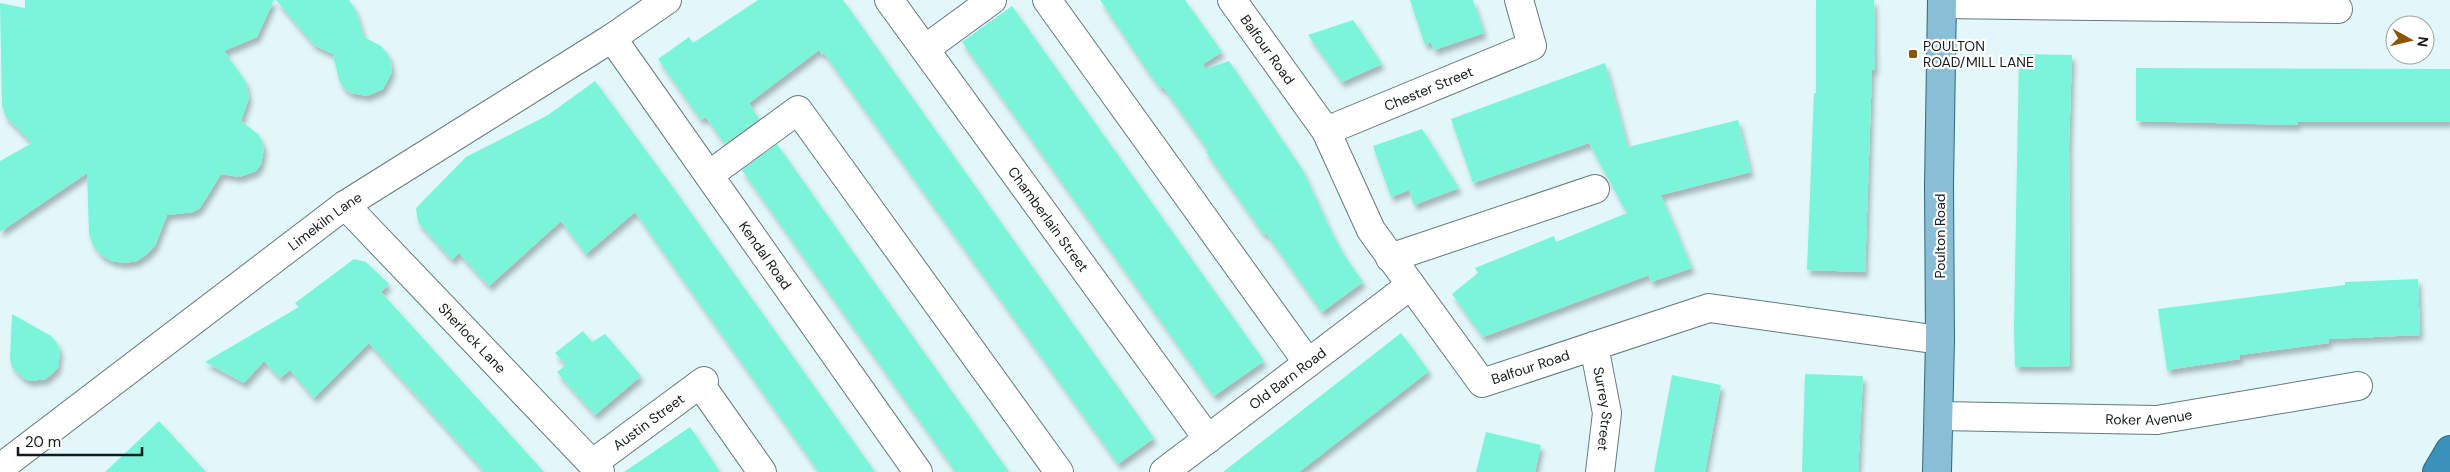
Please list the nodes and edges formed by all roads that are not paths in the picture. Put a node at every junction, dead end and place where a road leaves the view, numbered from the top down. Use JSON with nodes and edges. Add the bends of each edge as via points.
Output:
{"nodes":[{"id":1,"x":666,"y":0,"type":"edge"},
{"id":2,"x":889,"y":0,"type":"edge"},
{"id":3,"x":992,"y":0,"type":"edge"},
{"id":4,"x":1047,"y":0,"type":"edge"},
{"id":5,"x":1232,"y":0,"type":"edge"},
{"id":6,"x":1519,"y":0,"type":"edge"},
{"id":7,"x":1942,"y":2,"type":"edge"},
{"id":8,"x":2338,"y":9,"type":"dead end"},
{"id":9,"x":612,"y":38,"type":"junction"},
{"id":10,"x":924,"y":49,"type":"junction"},
{"id":11,"x":1326,"y":131,"type":"junction"},
{"id":12,"x":709,"y":175,"type":"junction"},
{"id":13,"x":1595,"y":188,"type":"dead end"},
{"id":14,"x":344,"y":205,"type":"junction"},
{"id":15,"x":1390,"y":258,"type":"junction"},
{"id":16,"x":1411,"y":285,"type":"junction"},
{"id":17,"x":1940,"y":340,"type":"junction"},
{"id":18,"x":1594,"y":346,"type":"junction"},
{"id":19,"x":1308,"y":363,"type":"junction"},
{"id":20,"x":2358,"y":386,"type":"dead end"},
{"id":21,"x":1939,"y":416,"type":"junction"},
{"id":22,"x":1208,"y":439,"type":"junction"},
{"id":23,"x":2450,"y":450,"type":"edge"},
{"id":24,"x":596,"y":467,"type":"edge"},
{"id":25,"x":0,"y":468,"type":"edge"},
{"id":26,"x":762,"y":472,"type":"edge"},
{"id":27,"x":918,"y":472,"type":"edge"},
{"id":28,"x":1059,"y":472,"type":"edge"},
{"id":29,"x":1164,"y":472,"type":"edge"},
{"id":30,"x":1600,"y":472,"type":"edge"},
{"id":31,"x":1937,"y":472,"type":"edge"},
{"id":32,"x":2438,"y":472,"type":"edge"}],
"edges":[{"from":1,"to":9,"type":"street","name":"Limekiln Lane"},
{"from":2,"to":10,"type":"street","name":"Chamberlain Street"},
{"from":3,"to":10,"type":"street"},
{"from":4,"to":19,"type":"street"},
{"from":5,"to":11,"type":"street","name":"Balfour Road"},
{"from":6,"to":11,"type":"street","name":"Chester Street","via":[[1532,46]]},
{"from":7,"to":8,"type":"street"},
{"from":7,"to":17,"type":"main road","name":"Poulton Road"},
{"from":9,"to":12,"type":"street","name":"Kendal Road"},
{"from":9,"to":14,"type":"street","name":"Limekiln Lane"},
{"from":10,"to":22,"type":"street","name":"Chamberlain Street"},
{"from":11,"to":15,"type":"street","name":"Balfour Road","via":[[1371,230]]},
{"from":12,"to":27,"type":"street","name":"Kendal Road"},
{"from":12,"to":28,"type":"street","via":[[798,110]]},
{"from":13,"to":15,"type":"street"},
{"from":14,"to":24,"type":"street","name":"Sherlock Lane"},
{"from":14,"to":25,"type":"street","name":"Limekiln Lane"},
{"from":15,"to":16,"type":"street","name":"Balfour Road"},
{"from":16,"to":18,"type":"street","name":"Balfour Road","via":[[1482,383]]},
{"from":16,"to":19,"type":"street","name":"Old Barn Road"},
{"from":17,"to":18,"type":"street","name":"Balfour Road","via":[[1709,308]]},
{"from":17,"to":21,"type":"main road","name":"Poulton Road"},
{"from":18,"to":30,"type":"street","name":"Surrey Street","via":[[1607,413]]},
{"from":19,"to":22,"type":"street","name":"Old Barn Road"},
{"from":20,"to":21,"type":"street","name":"Roker Avenue","via":[[2157,420]]},
{"from":21,"to":31,"type":"main road","name":"Poulton Road"},
{"from":22,"to":29,"type":"street","name":"Old Barn Road"},
{"from":23,"to":32,"type":"highway"},
{"from":24,"to":26,"type":"street","name":"Austin Street","via":[[702,382]]}]}
